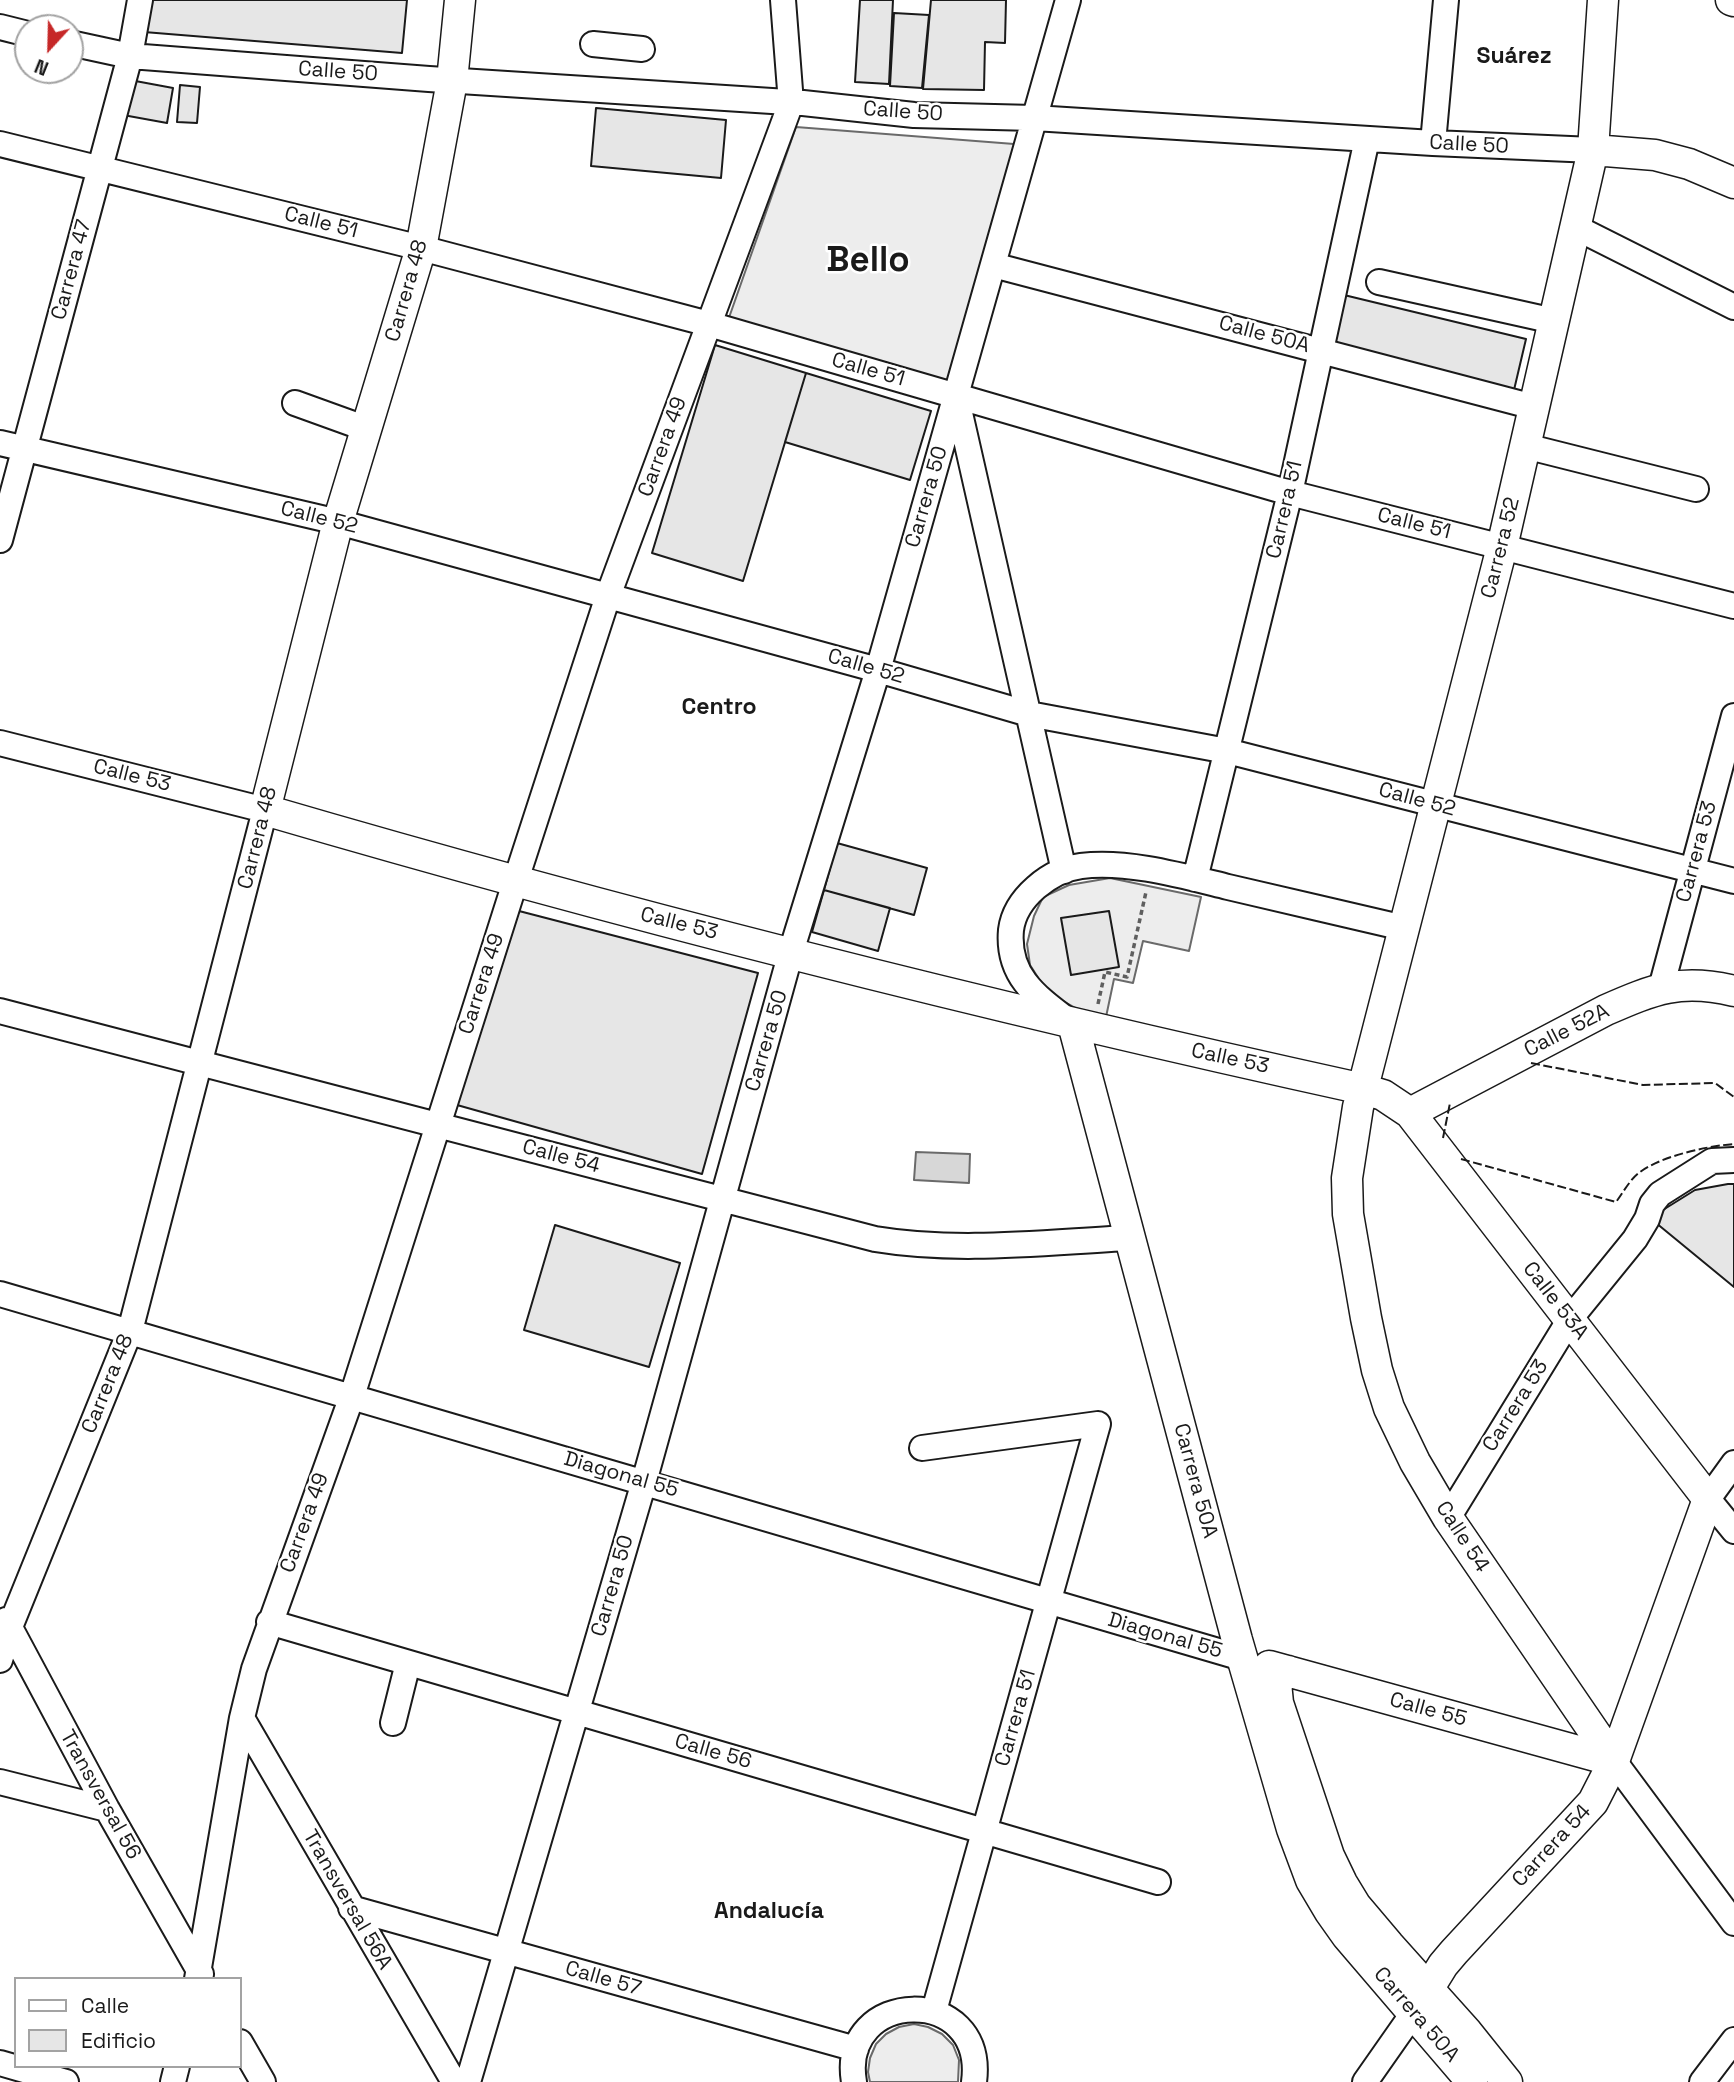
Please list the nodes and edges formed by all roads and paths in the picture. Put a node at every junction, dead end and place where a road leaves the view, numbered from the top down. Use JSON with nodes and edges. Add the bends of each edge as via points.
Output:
{"nodes":[{"id":1,"x":140,"y":0,"type":"edge"},
{"id":2,"x":460,"y":0,"type":"edge"},
{"id":3,"x":783,"y":0,"type":"edge"},
{"id":4,"x":1068,"y":0,"type":"edge"},
{"id":5,"x":1446,"y":0,"type":"edge"},
{"id":6,"x":1603,"y":0,"type":"edge"},
{"id":7,"x":593,"y":44,"type":"dead end"},
{"id":8,"x":84,"y":46,"type":"edge"},
{"id":9,"x":642,"y":49,"type":"dead end"},
{"id":10,"x":130,"y":56,"type":"junction"},
{"id":11,"x":452,"y":81,"type":"junction"},
{"id":12,"x":791,"y":103,"type":"junction"},
{"id":13,"x":1034,"y":118,"type":"junction"},
{"id":14,"x":1367,"y":139,"type":"junction"},
{"id":15,"x":0,"y":144,"type":"edge"},
{"id":16,"x":1433,"y":144,"type":"junction"},
{"id":17,"x":1593,"y":150,"type":"junction"},
{"id":18,"x":100,"y":168,"type":"junction"},
{"id":19,"x":1734,"y":183,"type":"edge"},
{"id":20,"x":1576,"y":227,"type":"junction"},
{"id":21,"x":421,"y":248,"type":"junction"},
{"id":22,"x":993,"y":265,"type":"junction"},
{"id":23,"x":1379,"y":282,"type":"dead end"},
{"id":24,"x":1734,"y":307,"type":"edge"},
{"id":25,"x":1554,"y":321,"type":"junction"},
{"id":26,"x":709,"y":324,"type":"junction"},
{"id":27,"x":1321,"y":351,"type":"junction"},
{"id":28,"x":956,"y":396,"type":"junction"},
{"id":29,"x":295,"y":403,"type":"dead end"},
{"id":30,"x":1534,"y":407,"type":"junction"},
{"id":31,"x":366,"y":429,"type":"junction"},
{"id":32,"x":11,"y":446,"type":"edge"},
{"id":33,"x":1525,"y":446,"type":"junction"},
{"id":34,"x":1696,"y":489,"type":"dead end"},
{"id":35,"x":1290,"y":493,"type":"junction"},
{"id":36,"x":338,"y":522,"type":"junction"},
{"id":37,"x":0,"y":540,"type":"edge"},
{"id":38,"x":1502,"y":547,"type":"junction"},
{"id":39,"x":608,"y":596,"type":"junction"},
{"id":40,"x":1734,"y":606,"type":"edge"},
{"id":41,"x":878,"y":670,"type":"junction"},
{"id":42,"x":1029,"y":714,"type":"junction"},
{"id":43,"x":1734,"y":716,"type":"edge"},
{"id":44,"x":0,"y":743,"type":"edge"},
{"id":45,"x":1730,"y":746,"type":"edge"},
{"id":46,"x":1227,"y":751,"type":"junction"},
{"id":47,"x":1436,"y":805,"type":"junction"},
{"id":48,"x":265,"y":810,"type":"junction"},
{"id":49,"x":1692,"y":870,"type":"junction"},
{"id":50,"x":1064,"y":871,"type":"junction"},
{"id":51,"x":1151,"y":871,"type":"junction"},
{"id":52,"x":1195,"y":879,"type":"junction"},
{"id":53,"x":1734,"y":881,"type":"edge"},
{"id":54,"x":515,"y":882,"type":"junction"},
{"id":55,"x":1404,"y":928,"type":"junction"},
{"id":56,"x":791,"y":952,"type":"junction"},
{"id":57,"x":1661,"y":988,"type":"junction"},
{"id":58,"x":1734,"y":991,"type":"edge"},
{"id":59,"x":0,"y":1011,"type":"edge"},
{"id":60,"x":1085,"y":1017,"type":"junction"},
{"id":61,"x":201,"y":1063,"type":"junction"},
{"id":62,"x":1363,"y":1089,"type":"junction"},
{"id":63,"x":1410,"y":1113,"type":"junction"},
{"id":64,"x":438,"y":1125,"type":"junction"},
{"id":65,"x":1734,"y":1160,"type":"edge"},
{"id":66,"x":723,"y":1199,"type":"junction"},
{"id":67,"x":1130,"y":1237,"type":"junction"},
{"id":68,"x":0,"y":1294,"type":"edge"},
{"id":69,"x":1570,"y":1319,"type":"junction"},
{"id":70,"x":130,"y":1331,"type":"junction"},
{"id":71,"x":352,"y":1396,"type":"junction"},
{"id":72,"x":922,"y":1448,"type":"dead end"},
{"id":73,"x":1734,"y":1463,"type":"edge"},
{"id":74,"x":644,"y":1482,"type":"junction"},
{"id":75,"x":1708,"y":1499,"type":"junction"},
{"id":76,"x":1448,"y":1518,"type":"junction"},
{"id":77,"x":1734,"y":1531,"type":"edge"},
{"id":78,"x":1048,"y":1601,"type":"junction"},
{"id":79,"x":5,"y":1619,"type":"edge"},
{"id":80,"x":269,"y":1622,"type":"junction"},
{"id":81,"x":1242,"y":1658,"type":"junction"},
{"id":82,"x":0,"y":1660,"type":"edge"},
{"id":83,"x":408,"y":1663,"type":"junction"},
{"id":84,"x":1288,"y":1671,"type":"junction"},
{"id":85,"x":577,"y":1712,"type":"junction"},
{"id":86,"x":242,"y":1718,"type":"junction"},
{"id":87,"x":393,"y":1723,"type":"dead end"},
{"id":88,"x":1614,"y":1761,"type":"junction"},
{"id":89,"x":0,"y":1782,"type":"edge"},
{"id":90,"x":107,"y":1809,"type":"junction"},
{"id":91,"x":984,"y":1831,"type":"junction"},
{"id":92,"x":1158,"y":1882,"type":"dead end"},
{"id":93,"x":351,"y":1908,"type":"junction"},
{"id":94,"x":1734,"y":1923,"type":"edge"},
{"id":95,"x":506,"y":1951,"type":"junction"},
{"id":96,"x":200,"y":1976,"type":"edge"},
{"id":97,"x":1421,"y":2000,"type":"junction"},
{"id":98,"x":934,"y":2011,"type":"junction"},
{"id":99,"x":1734,"y":2040,"type":"edge"},
{"id":100,"x":242,"y":2046,"type":"edge"},
{"id":101,"x":856,"y":2049,"type":"junction"},
{"id":102,"x":17,"y":2068,"type":"edge"},
{"id":103,"x":66,"y":2082,"type":"edge"},
{"id":104,"x":262,"y":2082,"type":"edge"},
{"id":105,"x":454,"y":2082,"type":"edge"},
{"id":106,"x":468,"y":2082,"type":"edge"},
{"id":107,"x":854,"y":2082,"type":"edge"},
{"id":108,"x":974,"y":2082,"type":"edge"},
{"id":109,"x":1365,"y":2082,"type":"edge"},
{"id":110,"x":1472,"y":2082,"type":"edge"},
{"id":111,"x":1507,"y":2082,"type":"edge"},
{"id":112,"x":1702,"y":2082,"type":"edge"}],
"edges":[{"from":1,"to":10,"type":"street","name":"Carrera 47"},
{"from":2,"to":11,"type":"main road","name":"Carrera 48"},
{"from":3,"to":12,"type":"street","name":"Carrera 49"},
{"from":4,"to":13,"type":"street","name":"Carrera 50"},
{"from":5,"to":16,"type":"street"},
{"from":6,"to":17,"type":"main road","name":"Carrera 52"},
{"from":7,"to":9,"type":"street"},
{"from":8,"to":10,"type":"street","name":"Calle 50"},
{"from":10,"to":11,"type":"street","name":"Calle 50"},
{"from":10,"to":18,"type":"street","name":"Carrera 47"},
{"from":11,"to":12,"type":"street","name":"Calle 50"},
{"from":11,"to":21,"type":"main road","name":"Carrera 48"},
{"from":12,"to":13,"type":"street","name":"Calle 50","via":[[914,115]]},
{"from":12,"to":26,"type":"street","name":"Carrera 49"},
{"from":13,"to":14,"type":"street","name":"Calle 50"},
{"from":13,"to":22,"type":"street","name":"Carrera 50"},
{"from":14,"to":16,"type":"street","name":"Calle 50"},
{"from":14,"to":27,"type":"street","name":"Carrera 51"},
{"from":15,"to":18,"type":"street","name":"Calle 51"},
{"from":16,"to":17,"type":"street","name":"Calle 50"},
{"from":17,"to":19,"type":"main road","name":"Calle 50","via":[[1655,155]]},
{"from":17,"to":20,"type":"main road","name":"Carrera 52"},
{"from":18,"to":21,"type":"street","name":"Calle 51"},
{"from":18,"to":32,"type":"street","name":"Carrera 47"},
{"from":20,"to":24,"type":"street"},
{"from":20,"to":25,"type":"main road","name":"Carrera 52"},
{"from":21,"to":26,"type":"street","name":"Calle 51"},
{"from":21,"to":31,"type":"main road","name":"Carrera 48"},
{"from":22,"to":27,"type":"street","name":"Calle 50A"},
{"from":22,"to":28,"type":"street","name":"Carrera 50"},
{"from":23,"to":25,"type":"street"},
{"from":25,"to":30,"type":"main road","name":"Carrera 52"},
{"from":26,"to":28,"type":"street","name":"Calle 51"},
{"from":26,"to":39,"type":"street","name":"Carrera 49"},
{"from":27,"to":30,"type":"street","name":"Calle 50A"},
{"from":27,"to":35,"type":"street","name":"Carrera 51"},
{"from":28,"to":35,"type":"street","name":"Calle 51"},
{"from":28,"to":41,"type":"street","name":"Carrera 50"},
{"from":28,"to":42,"type":"street"},
{"from":29,"to":31,"type":"street"},
{"from":30,"to":33,"type":"main road","name":"Carrera 52"},
{"from":31,"to":36,"type":"main road","name":"Carrera 48"},
{"from":32,"to":36,"type":"street","name":"Calle 52"},
{"from":32,"to":37,"type":"street","name":"Carrera 47"},
{"from":33,"to":34,"type":"street"},
{"from":33,"to":38,"type":"main road","name":"Carrera 52"},
{"from":35,"to":38,"type":"street","name":"Calle 51"},
{"from":35,"to":46,"type":"street","name":"Carrera 51"},
{"from":36,"to":39,"type":"street","name":"Calle 52"},
{"from":36,"to":48,"type":"main road","name":"Carrera 48"},
{"from":38,"to":40,"type":"street","name":"Calle 51"},
{"from":38,"to":47,"type":"main road","name":"Carrera 52"},
{"from":39,"to":41,"type":"street","name":"Calle 52"},
{"from":39,"to":54,"type":"street","name":"Carrera 49"},
{"from":41,"to":42,"type":"street","name":"Calle 52"},
{"from":41,"to":56,"type":"street","name":"Carrera 50"},
{"from":42,"to":46,"type":"street","name":"Calle 52"},
{"from":42,"to":50,"type":"street"},
{"from":43,"to":45,"type":"street","name":"Carrera 53"},
{"from":44,"to":48,"type":"street","name":"Calle 53"},
{"from":45,"to":49,"type":"street","name":"Carrera 53"},
{"from":46,"to":47,"type":"street","name":"Calle 52"},
{"from":46,"to":52,"type":"street","name":"Carrera 51"},
{"from":47,"to":49,"type":"street","name":"Calle 52"},
{"from":47,"to":55,"type":"main road","name":"Carrera 52"},
{"from":48,"to":54,"type":"main road","name":"Calle 53"},
{"from":48,"to":61,"type":"street","name":"Carrera 48"},
{"from":49,"to":53,"type":"street","name":"Calle 52"},
{"from":49,"to":57,"type":"street","name":"Carrera 53"},
{"from":50,"to":51,"type":"street","via":[[1080,866],[1118,866]]},
{"from":50,"to":60,"type":"street","via":[[1037,886],[1021,903],[1012,922],[1010,946],[1021,977],[1035,996]]},
{"from":51,"to":52,"type":"street"},
{"from":51,"to":60,"type":"path","via":[[1127,977],[1105,972]]},
{"from":52,"to":55,"type":"street"},
{"from":54,"to":56,"type":"main road","name":"Calle 53"},
{"from":54,"to":64,"type":"street","name":"Carrera 49"},
{"from":55,"to":62,"type":"main road","name":"Carrera 52"},
{"from":56,"to":60,"type":"main road","name":"Calle 53"},
{"from":56,"to":66,"type":"street","name":"Carrera 50"},
{"from":57,"to":58,"type":"main road","name":"Calle 52A","via":[[1690,984]]},
{"from":57,"to":63,"type":"main road","name":"Calle 52A","via":[[1606,1010]]},
{"from":59,"to":61,"type":"street","name":"Calle 54"},
{"from":60,"to":62,"type":"main road","name":"Calle 53"},
{"from":60,"to":67,"type":"main road","name":"Carrera 50A"},
{"from":61,"to":64,"type":"street","name":"Calle 54"},
{"from":61,"to":70,"type":"street","name":"Carrera 48"},
{"from":62,"to":63,"type":"main road","name":"Calle 53A"},
{"from":62,"to":76,"type":"main road","name":"Calle 54","via":[[1350,1149],[1347,1196],[1363,1305],[1389,1408]]},
{"from":63,"to":69,"type":"main road","name":"Calle 53A"},
{"from":64,"to":66,"type":"street","name":"Calle 54"},
{"from":64,"to":71,"type":"street","name":"Carrera 49"},
{"from":65,"to":69,"type":"street","name":"Carrera 53","via":[[1712,1161],[1660,1194],[1636,1239]]},
{"from":66,"to":67,"type":"street","name":"Calle 54","via":[[909,1245]]},
{"from":66,"to":74,"type":"street","name":"Carrera 50"},
{"from":67,"to":81,"type":"main road","name":"Carrera 50A"},
{"from":68,"to":70,"type":"street","name":"Diagonal 55"},
{"from":69,"to":75,"type":"main road","name":"Calle 53A"},
{"from":69,"to":76,"type":"street","name":"Carrera 53"},
{"from":70,"to":71,"type":"street","name":"Diagonal 55"},
{"from":70,"to":79,"type":"street","name":"Carrera 48"},
{"from":71,"to":74,"type":"street","name":"Diagonal 55"},
{"from":71,"to":80,"type":"street","name":"Carrera 49"},
{"from":72,"to":78,"type":"street","name":"Carrera 51","via":[[1098,1424]]},
{"from":73,"to":75,"type":"street","name":"Carrera 54"},
{"from":74,"to":78,"type":"street","name":"Diagonal 55"},
{"from":74,"to":85,"type":"street","name":"Carrera 50"},
{"from":75,"to":77,"type":"street","name":"Calle 53A"},
{"from":75,"to":88,"type":"main road","name":"Carrera 54"},
{"from":76,"to":88,"type":"main road","name":"Calle 54"},
{"from":78,"to":81,"type":"street","name":"Diagonal 55"},
{"from":78,"to":91,"type":"street","name":"Carrera 51"},
{"from":79,"to":82,"type":"street","name":"Carrera 48"},
{"from":79,"to":90,"type":"street","name":"Transversal 56"},
{"from":80,"to":83,"type":"street","name":"Calle 56"},
{"from":80,"to":86,"type":"street","name":"Carrera 49"},
{"from":81,"to":84,"type":"main road","name":"Calle 55"},
{"from":81,"to":97,"type":"main road","name":"Carrera 50A","via":[[1295,1841],[1311,1880],[1347,1936]]},
{"from":83,"to":85,"type":"street","name":"Calle 56"},
{"from":83,"to":87,"type":"street"},
{"from":84,"to":88,"type":"main road","name":"Calle 55"},
{"from":84,"to":97,"type":"main road","name":"Carrera 50A","via":[[1276,1683],[1278,1703],[1329,1856],[1356,1906]]},
{"from":85,"to":91,"type":"street","name":"Calle 56"},
{"from":85,"to":95,"type":"street","name":"Carrera 50"},
{"from":86,"to":93,"type":"street","name":"Transversal 56A"},
{"from":86,"to":96,"type":"street","name":"Carrera 49"},
{"from":88,"to":94,"type":"street","name":"Calle 54"},
{"from":88,"to":97,"type":"main road","name":"Carrera 54","via":[[1593,1802],[1454,1952]]},
{"from":89,"to":90,"type":"street"},
{"from":90,"to":96,"type":"street","name":"Transversal 56"},
{"from":91,"to":92,"type":"street","name":"Calle 56"},
{"from":91,"to":98,"type":"street","name":"Carrera 51"},
{"from":93,"to":95,"type":"street","name":"Calle 57"},
{"from":93,"to":105,"type":"street","name":"Transversal 56A"},
{"from":95,"to":101,"type":"street","name":"Calle 57"},
{"from":95,"to":106,"type":"street","name":"Carrera 50"},
{"from":97,"to":109,"type":"street","name":"Carrera 54"},
{"from":97,"to":110,"type":"main road","name":"Carrera 50A"},
{"from":97,"to":111,"type":"main road","name":"Carrera 50A"},
{"from":98,"to":101,"type":"street","via":[[897,2010],[865,2032]]},
{"from":98,"to":108,"type":"street","via":[[964,2034],[973,2050]]},
{"from":99,"to":112,"type":"street"},
{"from":100,"to":104,"type":"street"},
{"from":101,"to":107,"type":"street"},
{"from":102,"to":103,"type":"street"}]}
